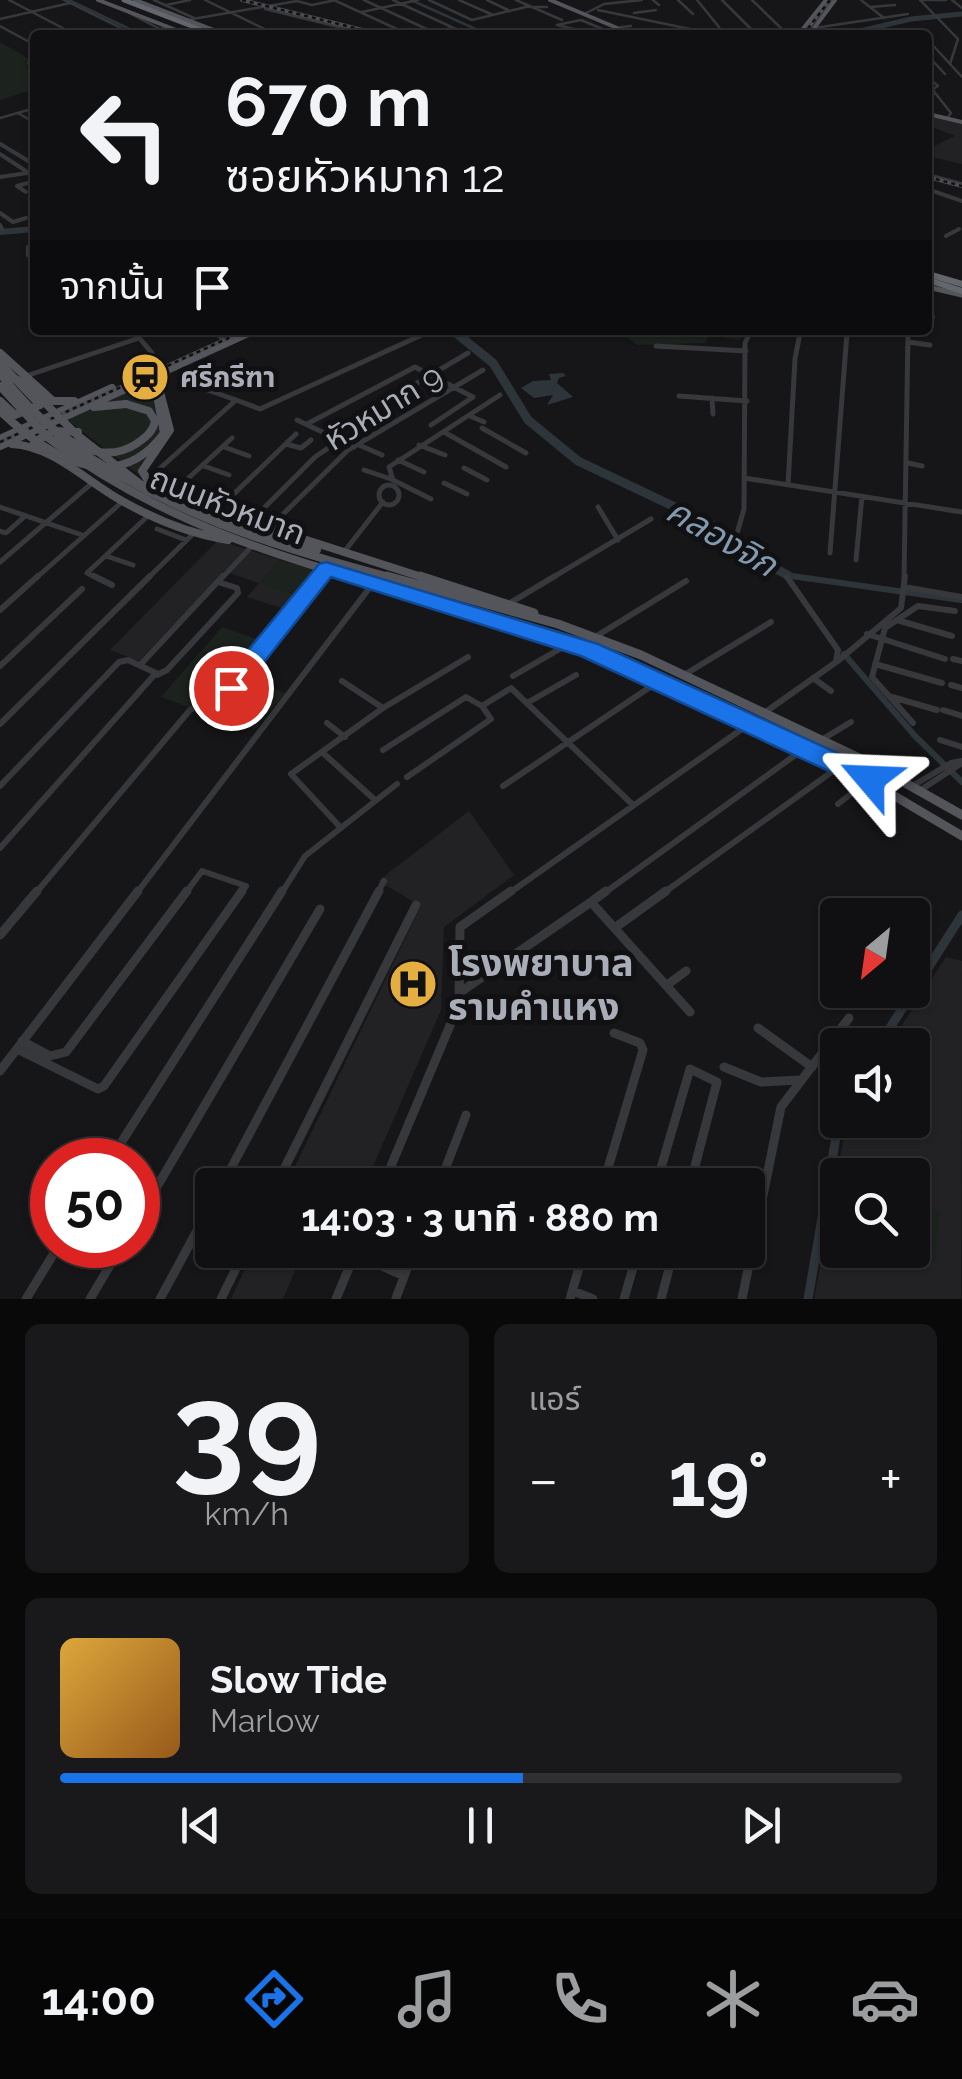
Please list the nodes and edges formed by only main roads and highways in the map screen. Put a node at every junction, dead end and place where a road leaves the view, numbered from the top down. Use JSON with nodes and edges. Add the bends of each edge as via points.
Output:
{"nodes":[{"id":1,"x":102,"y":0,"type":"edge"},
{"id":2,"x":114,"y":0,"type":"edge"},
{"id":3,"x":553,"y":0,"type":"edge"},
{"id":4,"x":826,"y":0,"type":"edge"},
{"id":5,"x":835,"y":0,"type":"edge"},
{"id":6,"x":131,"y":1,"type":"edge"},
{"id":7,"x":146,"y":19,"type":"junction"},
{"id":8,"x":187,"y":20,"type":"junction"},
{"id":9,"x":172,"y":30,"type":"edge"},
{"id":10,"x":191,"y":30,"type":"edge"},
{"id":11,"x":204,"y":30,"type":"edge"},
{"id":12,"x":214,"y":30,"type":"edge"},
{"id":13,"x":626,"y":30,"type":"edge"},
{"id":14,"x":627,"y":30,"type":"edge"},
{"id":15,"x":809,"y":30,"type":"edge"},
{"id":16,"x":809,"y":30,"type":"edge"},
{"id":17,"x":932,"y":115,"type":"edge"},
{"id":18,"x":932,"y":116,"type":"edge"},
{"id":19,"x":962,"y":121,"type":"edge"},
{"id":20,"x":932,"y":280,"type":"edge"},
{"id":21,"x":962,"y":289,"type":"edge"},
{"id":22,"x":231,"y":335,"type":"edge"},
{"id":23,"x":243,"y":335,"type":"edge"},
{"id":24,"x":0,"y":353,"type":"edge"},
{"id":25,"x":0,"y":363,"type":"edge"},
{"id":26,"x":178,"y":364,"type":"junction"},
{"id":27,"x":0,"y":372,"type":"edge"},
{"id":28,"x":166,"y":373,"type":"junction"},
{"id":29,"x":0,"y":386,"type":"edge"},
{"id":30,"x":116,"y":386,"type":"junction"},
{"id":31,"x":0,"y":398,"type":"edge"},
{"id":32,"x":79,"y":410,"type":"junction"},
{"id":33,"x":1,"y":413,"type":"edge"},
{"id":34,"x":58,"y":436,"type":"junction"},
{"id":35,"x":47,"y":437,"type":"junction"},
{"id":36,"x":0,"y":442,"type":"edge"},
{"id":37,"x":36,"y":448,"type":"junction"},
{"id":38,"x":150,"y":484,"type":"junction"},
{"id":39,"x":167,"y":504,"type":"junction"},
{"id":40,"x":252,"y":544,"type":"junction"},
{"id":41,"x":489,"y":605,"type":"junction"},
{"id":42,"x":554,"y":622,"type":"junction"},
{"id":43,"x":746,"y":704,"type":"junction"},
{"id":44,"x":737,"y":717,"type":"junction"},
{"id":45,"x":780,"y":720,"type":"junction"},
{"id":46,"x":766,"y":731,"type":"junction"},
{"id":47,"x":962,"y":815,"type":"edge"},
{"id":48,"x":962,"y":836,"type":"edge"}],
"edges":[{"from":1,"to":7,"type":"main road"},
{"from":1,"to":7,"type":"main road"},
{"from":1,"to":7,"type":"main road"},
{"from":2,"to":10,"type":"highway"},
{"from":3,"to":13,"type":"main road"},
{"from":3,"to":14,"type":"main road"},
{"from":4,"to":15,"type":"main road"},
{"from":5,"to":16,"type":"main road"},
{"from":6,"to":8,"type":"main road"},
{"from":6,"to":8,"type":"main road"},
{"from":6,"to":11,"type":"highway"},
{"from":7,"to":9,"type":"main road"},
{"from":8,"to":12,"type":"main road"},
{"from":17,"to":19,"type":"main road"},
{"from":18,"to":19,"type":"main road"},
{"from":20,"to":21,"type":"highway"},
{"from":22,"to":30,"type":"main road"},
{"from":23,"to":26,"type":"main road"},
{"from":24,"to":30,"type":"main road","via":[[59,402]]},
{"from":25,"to":31,"type":"main road","via":[[40,405],[15,416]]},
{"from":26,"to":28,"type":"main road"},
{"from":26,"to":32,"type":"main road"},
{"from":27,"to":34,"type":"main road","name":"ถนนหัวหมาก","bridge":true},
{"from":27,"to":41,"type":"main road","bridge":true,"via":[[26,384],[140,484],[220,519]]},
{"from":28,"to":33,"type":"main road","bridge":true,"via":[[154,384],[164,433],[146,454],[120,466],[66,461]]},
{"from":28,"to":38,"type":"main road","via":[[159,391],[172,427],[144,467]]},
{"from":29,"to":35,"type":"main road","name":"ถนนหัวหมาก","bridge":true},
{"from":30,"to":36,"type":"main road"},
{"from":31,"to":35,"type":"main road","bridge":true},
{"from":32,"to":34,"type":"main road","bridge":true,"via":[[126,404],[145,408],[155,421],[135,444],[98,450]]},
{"from":32,"to":36,"type":"main road"},
{"from":34,"to":39,"type":"main road","name":"ถนนหัวหมาก","bridge":true,"via":[[114,478]]},
{"from":35,"to":39,"type":"main road","name":"ถนนหัวหมาก","bridge":true,"via":[[98,477]]},
{"from":36,"to":37,"type":"main road"},
{"from":37,"to":38,"type":"main road","via":[[44,435],[70,430]]},
{"from":37,"to":40,"type":"main road","via":[[149,515]]},
{"from":38,"to":39,"type":"main road"},
{"from":39,"to":40,"type":"main road","name":"ถนนหัวหมาก"},
{"from":39,"to":41,"type":"main road","name":"ถนนหัวหมาก"},
{"from":39,"to":42,"type":"main road","via":[[272,525]]},
{"from":40,"to":44,"type":"main road","name":"ถนนหัวหมาก","via":[[571,642]]},
{"from":41,"to":42,"type":"main road","name":"ถนนหัวหมาก"},
{"from":42,"to":43,"type":"main road","name":"ถนนหัวหมาก"},
{"from":43,"to":44,"type":"main road","via":[[748,712]]},
{"from":43,"to":45,"type":"main road","name":"ถนนหัวหมาก"},
{"from":44,"to":46,"type":"main road","name":"ถนนหัวหมาก"},
{"from":45,"to":46,"type":"main road","via":[[765,720]]},
{"from":45,"to":47,"type":"main road","name":"ถนนหัวหมาก"},
{"from":46,"to":48,"type":"main road","name":"ถนนหัวหมาก","via":[[870,779]]}]}
